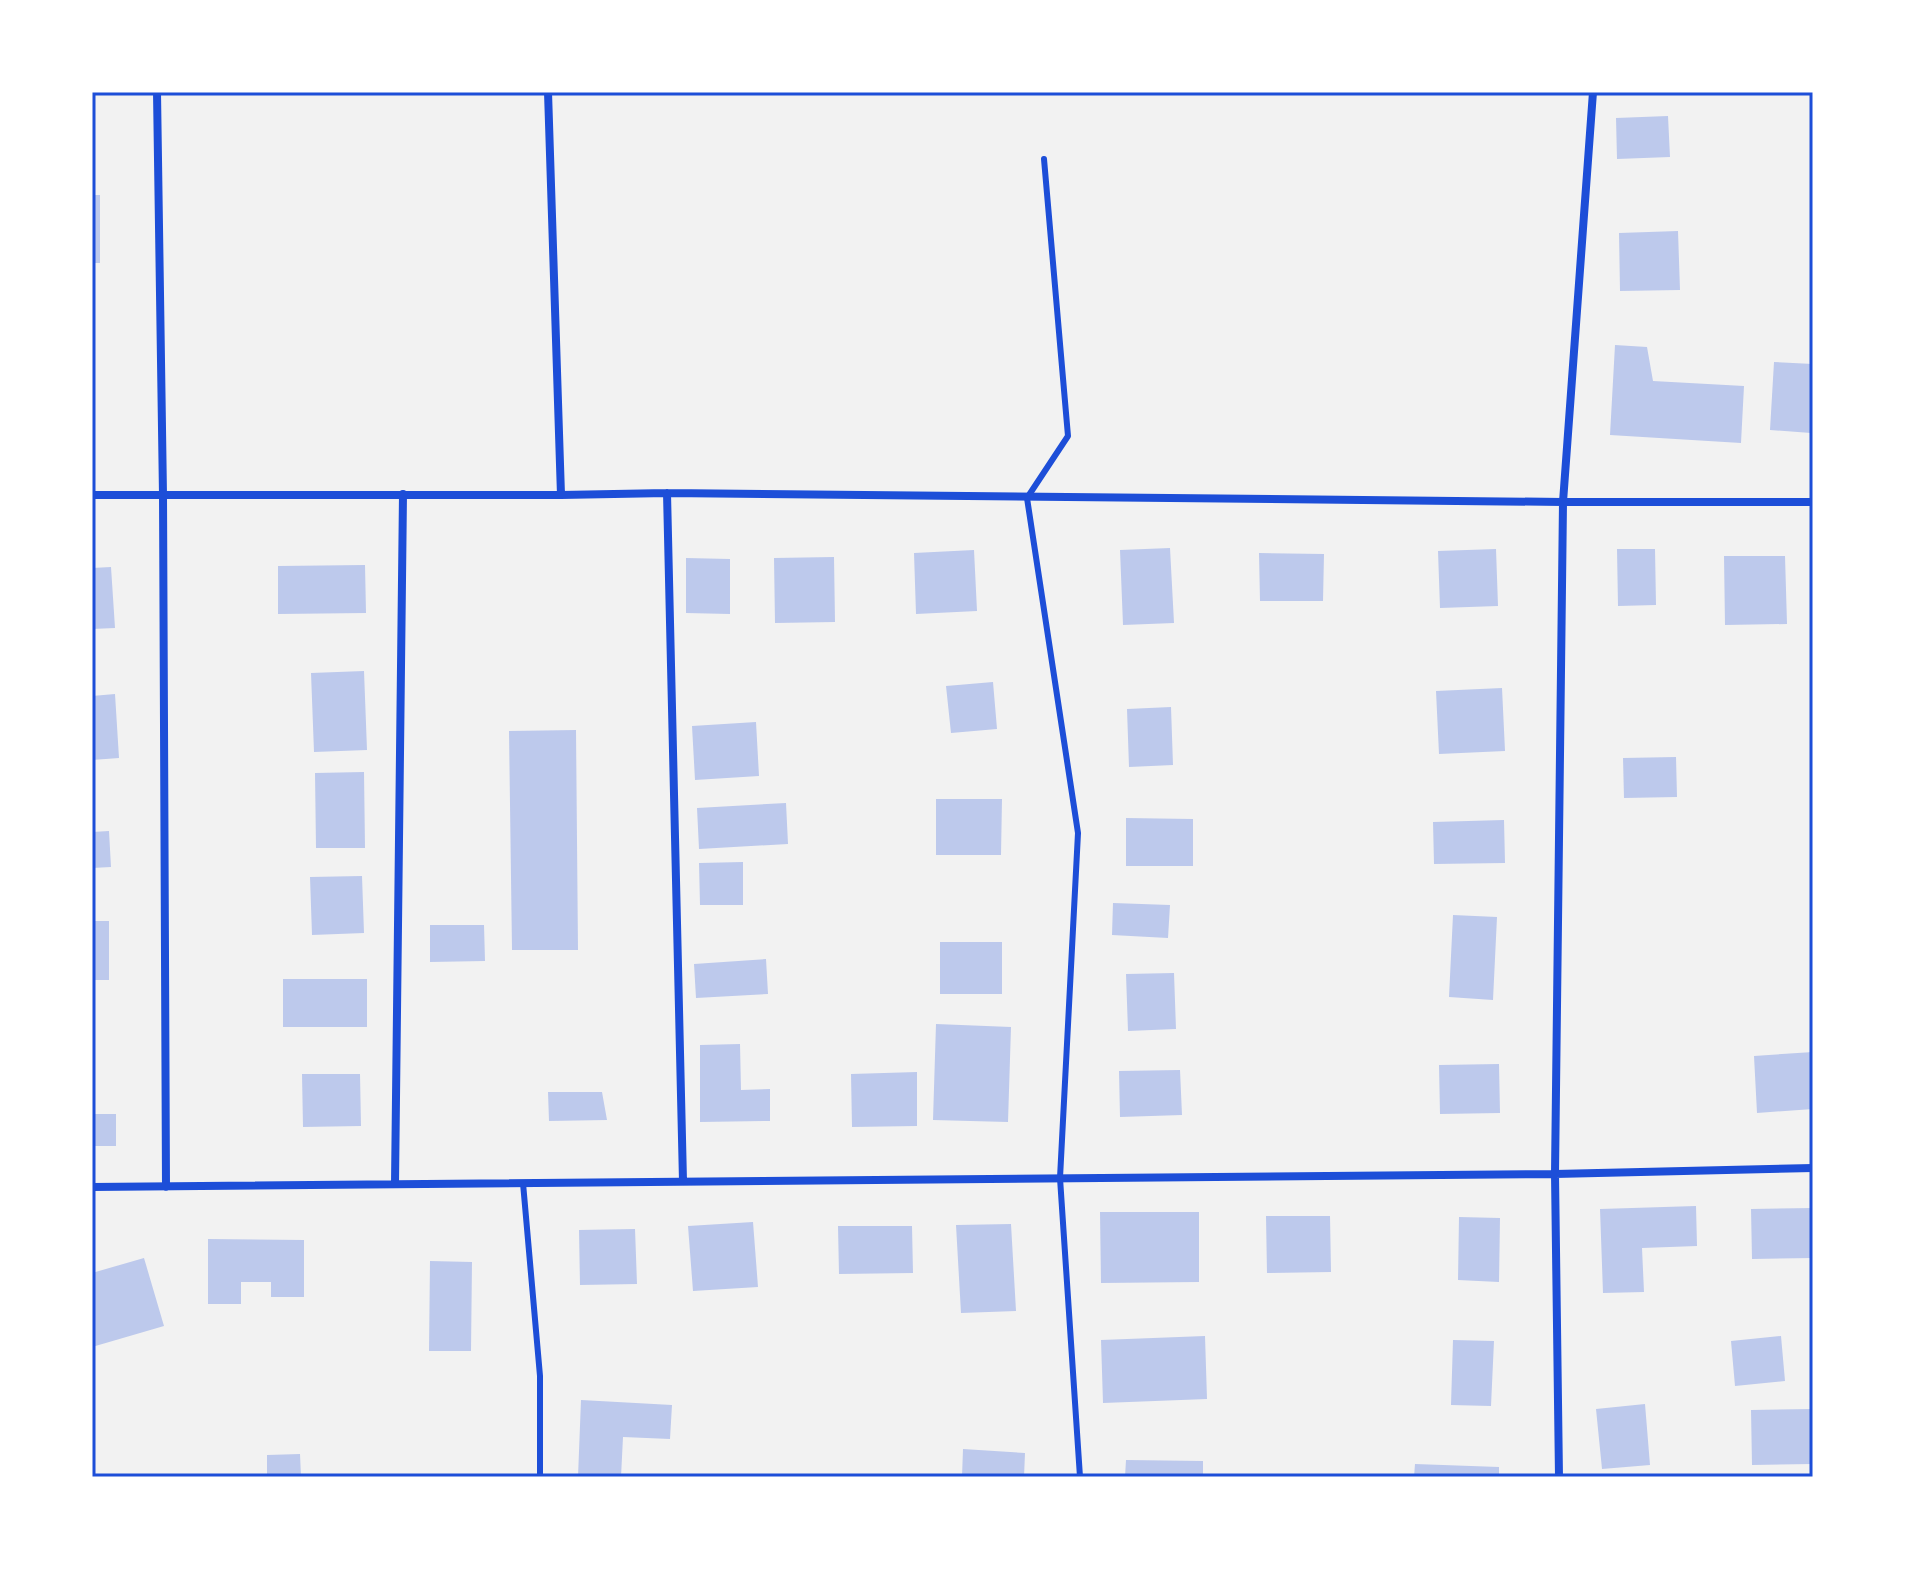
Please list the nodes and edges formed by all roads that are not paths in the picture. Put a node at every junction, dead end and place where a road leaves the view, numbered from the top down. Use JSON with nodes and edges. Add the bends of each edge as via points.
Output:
{"nodes":[{"id":1,"x":157,"y":92,"type":"edge"},
{"id":2,"x":548,"y":92,"type":"edge"},
{"id":3,"x":1593,"y":92,"type":"edge"},
{"id":4,"x":1044,"y":159,"type":"dead end"},
{"id":5,"x":667,"y":493,"type":"junction"},
{"id":6,"x":403,"y":494,"type":"junction"},
{"id":7,"x":92,"y":495,"type":"edge"},
{"id":8,"x":163,"y":495,"type":"junction"},
{"id":9,"x":561,"y":495,"type":"junction"},
{"id":10,"x":1027,"y":498,"type":"junction"},
{"id":11,"x":1563,"y":502,"type":"junction"},
{"id":12,"x":1813,"y":502,"type":"edge"},
{"id":13,"x":1813,"y":1168,"type":"edge"},
{"id":14,"x":1555,"y":1174,"type":"junction"},
{"id":15,"x":1060,"y":1178,"type":"junction"},
{"id":16,"x":683,"y":1181,"type":"junction"},
{"id":17,"x":523,"y":1183,"type":"junction"},
{"id":18,"x":395,"y":1184,"type":"junction"},
{"id":19,"x":92,"y":1187,"type":"edge"},
{"id":20,"x":166,"y":1187,"type":"junction"},
{"id":21,"x":540,"y":1477,"type":"edge"},
{"id":22,"x":1080,"y":1477,"type":"edge"},
{"id":23,"x":1559,"y":1477,"type":"edge"}],
"edges":[{"from":1,"to":8,"type":"street"},
{"from":2,"to":9,"type":"street"},
{"from":3,"to":11,"type":"street"},
{"from":4,"to":10,"type":"lane","via":[[1068,436]]},
{"from":5,"to":9,"type":"street"},
{"from":5,"to":10,"type":"street"},
{"from":5,"to":16,"type":"street"},
{"from":6,"to":8,"type":"street"},
{"from":6,"to":9,"type":"street"},
{"from":6,"to":18,"type":"street"},
{"from":7,"to":8,"type":"street"},
{"from":8,"to":20,"type":"street"},
{"from":10,"to":11,"type":"street"},
{"from":10,"to":15,"type":"lane","via":[[1078,833]]},
{"from":11,"to":12,"type":"street"},
{"from":11,"to":14,"type":"street"},
{"from":13,"to":14,"type":"street"},
{"from":14,"to":15,"type":"street"},
{"from":14,"to":23,"type":"street"},
{"from":15,"to":16,"type":"street"},
{"from":15,"to":22,"type":"lane"},
{"from":16,"to":17,"type":"street"},
{"from":17,"to":18,"type":"street"},
{"from":17,"to":21,"type":"lane","via":[[540,1376]]},
{"from":18,"to":20,"type":"street"},
{"from":19,"to":20,"type":"street"}]}
